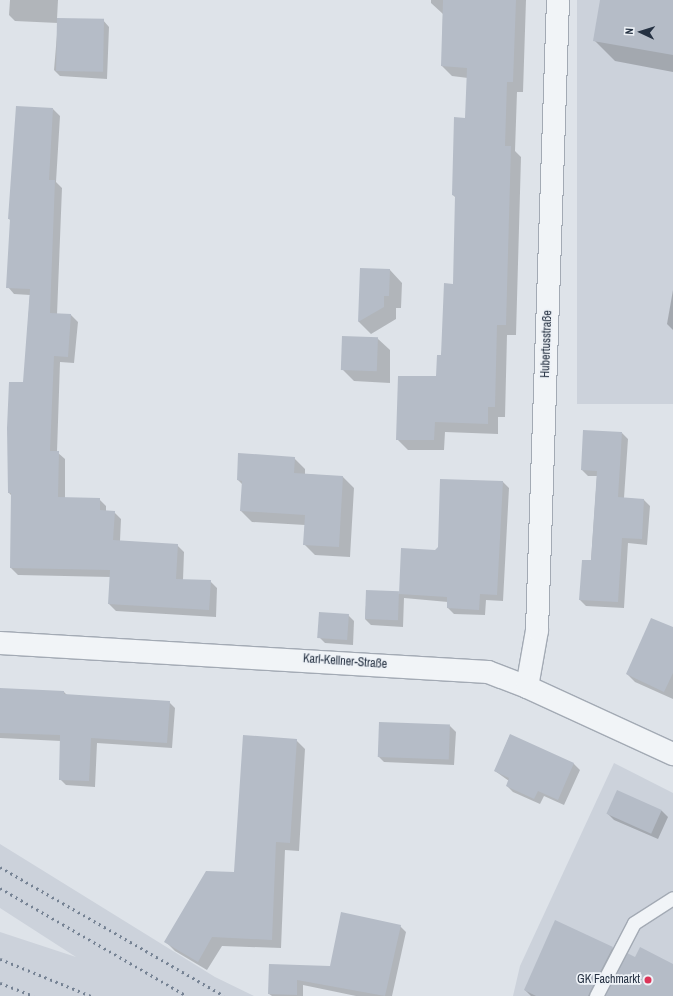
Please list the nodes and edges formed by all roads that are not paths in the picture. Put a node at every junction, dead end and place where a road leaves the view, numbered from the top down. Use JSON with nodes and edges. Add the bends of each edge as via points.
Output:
{"nodes":[{"id":1,"x":558,"y":0,"type":"edge"},
{"id":2,"x":0,"y":643,"type":"edge"},
{"id":3,"x":527,"y":687,"type":"junction"},
{"id":4,"x":673,"y":754,"type":"edge"},
{"id":5,"x":673,"y":898,"type":"edge"},
{"id":6,"x":596,"y":996,"type":"edge"}],
"edges":[{"from":1,"to":3,"type":"street","name":"Hubertusstraße","via":[[537,630]]},
{"from":2,"to":3,"type":"street","name":"Karl-Kellner-Straße","via":[[488,672]]},
{"from":3,"to":4,"type":"street","name":"Karl-Kellner-Straße"},
{"from":5,"to":6,"type":"lane","via":[[634,923]]}]}
